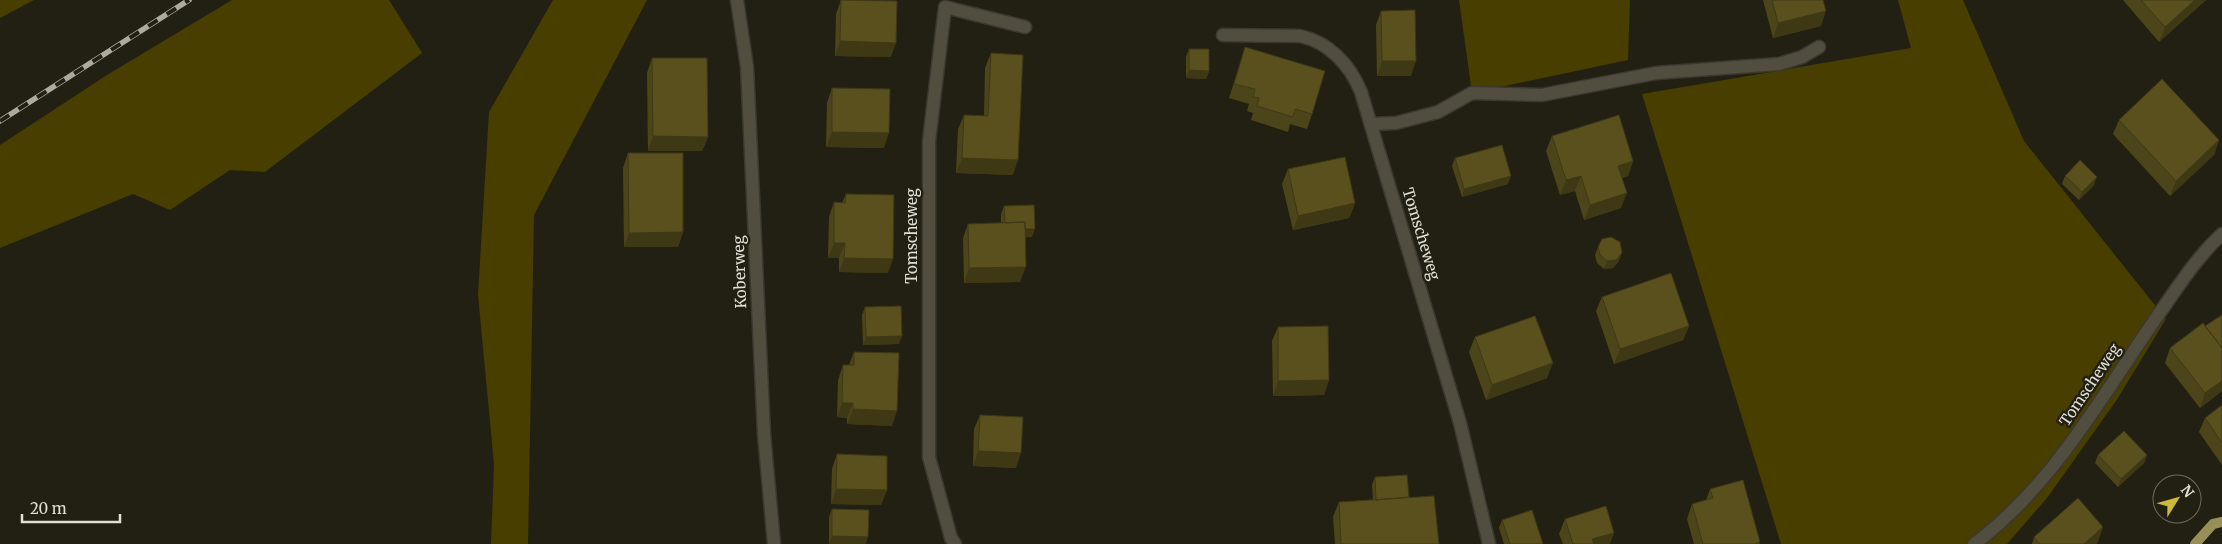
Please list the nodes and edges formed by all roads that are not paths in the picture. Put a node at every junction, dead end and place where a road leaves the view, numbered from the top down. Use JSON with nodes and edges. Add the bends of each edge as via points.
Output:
{"nodes":[{"id":1,"x":737,"y":0,"type":"edge"},
{"id":2,"x":1025,"y":27,"type":"dead end"},
{"id":3,"x":1223,"y":35,"type":"dead end"},
{"id":4,"x":1819,"y":47,"type":"dead end"},
{"id":5,"x":1371,"y":124,"type":"junction"},
{"id":6,"x":2222,"y":234,"type":"edge"},
{"id":7,"x":774,"y":544,"type":"edge"},
{"id":8,"x":955,"y":544,"type":"edge"},
{"id":9,"x":1489,"y":544,"type":"edge"},
{"id":10,"x":1974,"y":544,"type":"edge"}],
"edges":[{"from":1,"to":7,"type":"street","name":"Koberweg","via":[[747,67],[764,434]]},
{"from":2,"to":8,"type":"street","name":"Tomscheweg","via":[[945,7],[929,141],[929,457]]},
{"from":3,"to":5,"type":"street","name":"Tomscheweg","via":[[1300,36],[1323,44],[1354,74]]},
{"from":4,"to":5,"type":"street","via":[[1780,64],[1656,72],[1542,95],[1472,93],[1438,112],[1396,123]]},
{"from":5,"to":9,"type":"street","name":"Tomscheweg","via":[[1460,423]]},
{"from":6,"to":10,"type":"street","name":"Tomscheweg","via":[[2175,291],[2067,449],[2001,524]]}]}
